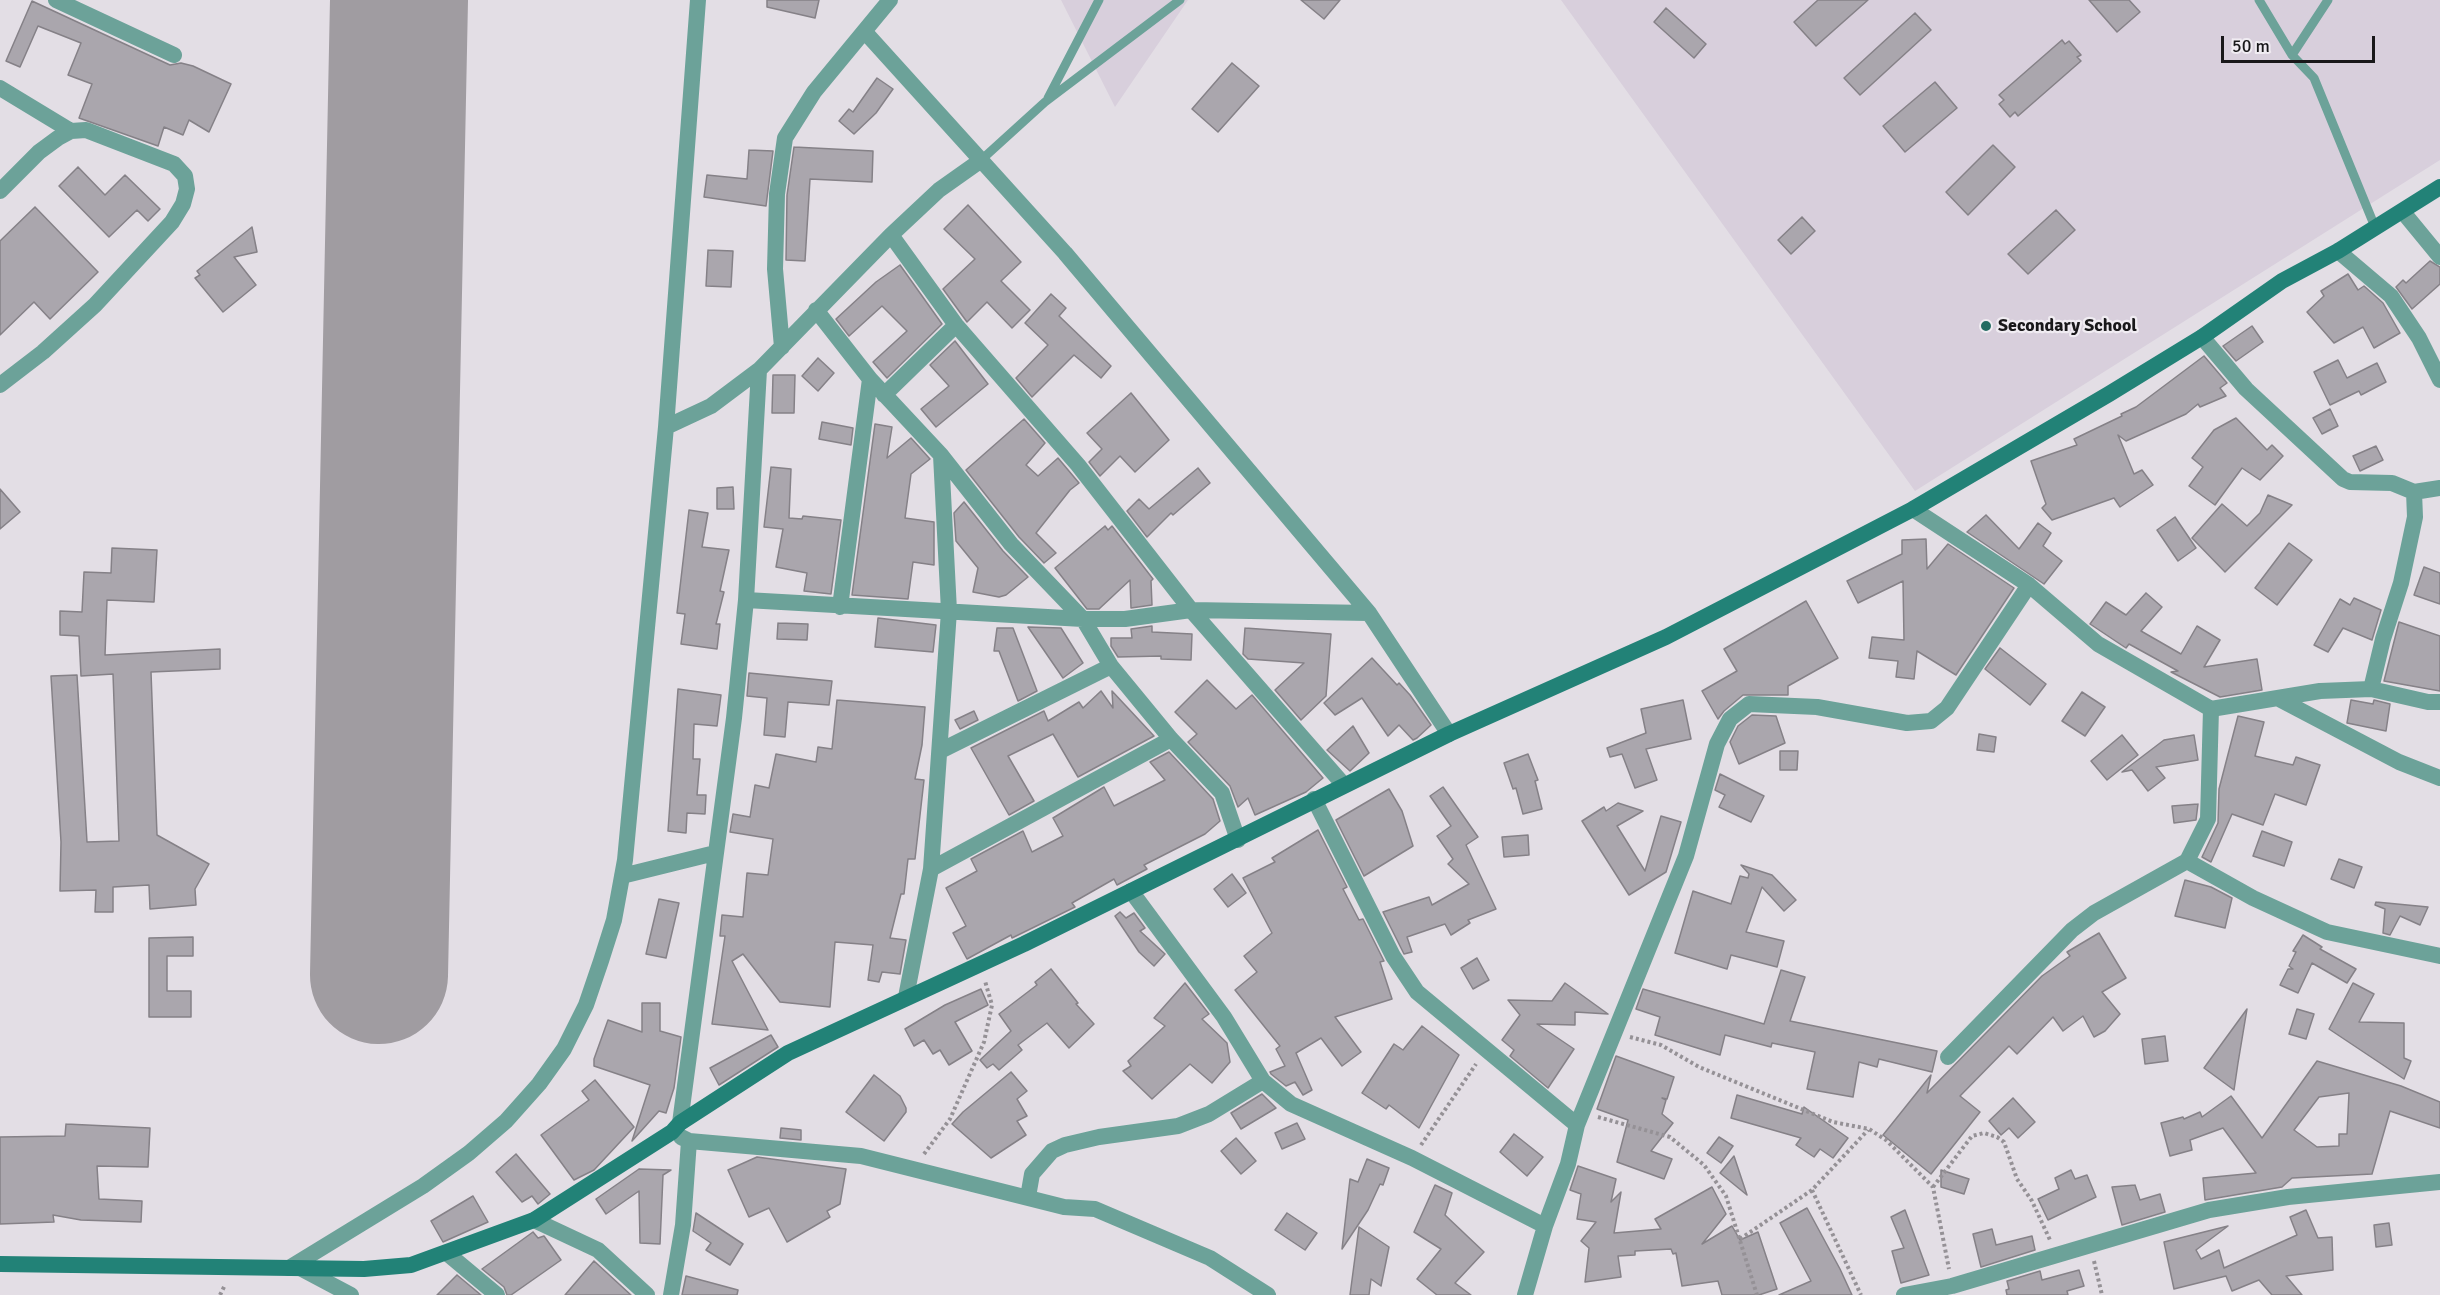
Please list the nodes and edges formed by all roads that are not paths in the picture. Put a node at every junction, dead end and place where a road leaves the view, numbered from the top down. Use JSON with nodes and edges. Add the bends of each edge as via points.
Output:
{"nodes":[{"id":1,"x":56,"y":0,"type":"edge"},
{"id":2,"x":698,"y":0,"type":"edge"},
{"id":3,"x":890,"y":0,"type":"edge"},
{"id":4,"x":1100,"y":0,"type":"edge"},
{"id":5,"x":1180,"y":0,"type":"edge"},
{"id":6,"x":2259,"y":0,"type":"edge"},
{"id":7,"x":2328,"y":0,"type":"edge"},
{"id":8,"x":865,"y":32,"type":"junction"},
{"id":9,"x":174,"y":55,"type":"dead end"},
{"id":10,"x":2292,"y":55,"type":"junction"},
{"id":11,"x":0,"y":88,"type":"edge"},
{"id":12,"x":1045,"y":102,"type":"junction"},
{"id":13,"x":71,"y":130,"type":"junction"},
{"id":14,"x":980,"y":161,"type":"junction"},
{"id":15,"x":2440,"y":187,"type":"edge"},
{"id":16,"x":0,"y":191,"type":"edge"},
{"id":17,"x":2403,"y":212,"type":"junction"},
{"id":18,"x":2375,"y":227,"type":"junction"},
{"id":19,"x":891,"y":235,"type":"junction"},
{"id":20,"x":2338,"y":251,"type":"junction"},
{"id":21,"x":2440,"y":257,"type":"edge"},
{"id":22,"x":816,"y":310,"type":"junction"},
{"id":23,"x":956,"y":325,"type":"junction"},
{"id":24,"x":2202,"y":337,"type":"junction"},
{"id":25,"x":782,"y":347,"type":"junction"},
{"id":26,"x":759,"y":370,"type":"junction"},
{"id":27,"x":870,"y":379,"type":"junction"},
{"id":28,"x":2440,"y":380,"type":"edge"},
{"id":29,"x":0,"y":385,"type":"edge"},
{"id":30,"x":884,"y":395,"type":"junction"},
{"id":31,"x":666,"y":427,"type":"junction"},
{"id":32,"x":941,"y":455,"type":"junction"},
{"id":33,"x":2440,"y":488,"type":"edge"},
{"id":34,"x":2414,"y":492,"type":"junction"},
{"id":35,"x":1913,"y":509,"type":"junction"},
{"id":36,"x":2029,"y":585,"type":"junction"},
{"id":37,"x":746,"y":600,"type":"junction"},
{"id":38,"x":840,"y":607,"type":"junction"},
{"id":39,"x":1191,"y":610,"type":"junction"},
{"id":40,"x":949,"y":611,"type":"junction"},
{"id":41,"x":1369,"y":613,"type":"junction"},
{"id":42,"x":1083,"y":619,"type":"junction"},
{"id":43,"x":1111,"y":666,"type":"junction"},
{"id":44,"x":2371,"y":689,"type":"junction"},
{"id":45,"x":2279,"y":699,"type":"junction"},
{"id":46,"x":2440,"y":702,"type":"edge"},
{"id":47,"x":2211,"y":709,"type":"junction"},
{"id":48,"x":1449,"y":734,"type":"junction"},
{"id":49,"x":1171,"y":739,"type":"junction"},
{"id":50,"x":940,"y":751,"type":"junction"},
{"id":51,"x":2440,"y":777,"type":"edge"},
{"id":52,"x":1343,"y":784,"type":"junction"},
{"id":53,"x":1314,"y":799,"type":"junction"},
{"id":54,"x":1238,"y":840,"type":"junction"},
{"id":55,"x":715,"y":853,"type":"junction"},
{"id":56,"x":2187,"y":861,"type":"junction"},
{"id":57,"x":931,"y":868,"type":"junction"},
{"id":58,"x":622,"y":876,"type":"junction"},
{"id":59,"x":1131,"y":891,"type":"junction"},
{"id":60,"x":2440,"y":956,"type":"edge"},
{"id":61,"x":906,"y":997,"type":"junction"},
{"id":62,"x":1948,"y":1057,"type":"dead end"},
{"id":63,"x":1263,"y":1081,"type":"junction"},
{"id":64,"x":1580,"y":1119,"type":"junction"},
{"id":65,"x":676,"y":1127,"type":"junction"},
{"id":66,"x":689,"y":1141,"type":"junction"},
{"id":67,"x":2440,"y":1182,"type":"edge"},
{"id":68,"x":1028,"y":1197,"type":"junction"},
{"id":69,"x":534,"y":1220,"type":"junction"},
{"id":70,"x":1545,"y":1226,"type":"junction"},
{"id":71,"x":448,"y":1254,"type":"junction"},
{"id":72,"x":0,"y":1264,"type":"edge"},
{"id":73,"x":294,"y":1268,"type":"junction"},
{"id":74,"x":351,"y":1295,"type":"edge"},
{"id":75,"x":497,"y":1295,"type":"edge"},
{"id":76,"x":647,"y":1295,"type":"edge"},
{"id":77,"x":671,"y":1295,"type":"edge"},
{"id":78,"x":1268,"y":1295,"type":"edge"},
{"id":79,"x":1525,"y":1295,"type":"edge"},
{"id":80,"x":1904,"y":1295,"type":"edge"}],
"edges":[{"from":1,"to":9,"type":"street"},
{"from":2,"to":31,"type":"street"},
{"from":3,"to":8,"type":"street"},
{"from":4,"to":12,"type":"lane"},
{"from":5,"to":12,"type":"lane"},
{"from":6,"to":10,"type":"lane"},
{"from":7,"to":10,"type":"lane"},
{"from":8,"to":14,"type":"street"},
{"from":8,"to":25,"type":"street","via":[[814,92],[785,138],[777,194],[776,259]]},
{"from":10,"to":18,"type":"lane","via":[[2314,78]]},
{"from":11,"to":13,"type":"street"},
{"from":12,"to":14,"type":"lane"},
{"from":13,"to":16,"type":"street","via":[[39,152]]},
{"from":13,"to":29,"type":"street","via":[[86,130],[174,164],[185,176],[183,204],[172,222],[88,311]]},
{"from":14,"to":19,"type":"street","via":[[939,189]]},
{"from":14,"to":41,"type":"street","via":[[1065,253]]},
{"from":15,"to":17,"type":"main road"},
{"from":17,"to":18,"type":"main road"},
{"from":17,"to":21,"type":"street"},
{"from":18,"to":20,"type":"main road"},
{"from":19,"to":22,"type":"street"},
{"from":19,"to":23,"type":"street"},
{"from":20,"to":24,"type":"main road","via":[[2282,281]]},
{"from":20,"to":28,"type":"street","via":[[2391,296],[2419,338]]},
{"from":22,"to":25,"type":"street"},
{"from":22,"to":27,"type":"street"},
{"from":23,"to":30,"type":"street"},
{"from":23,"to":39,"type":"street","via":[[1078,465]]},
{"from":24,"to":34,"type":"street","via":[[2246,389],[2337,475],[2350,482],[2392,483]]},
{"from":24,"to":35,"type":"main road"},
{"from":25,"to":26,"type":"street"},
{"from":26,"to":31,"type":"street","via":[[711,406]]},
{"from":26,"to":37,"type":"street"},
{"from":27,"to":30,"type":"street"},
{"from":27,"to":38,"type":"street"},
{"from":30,"to":32,"type":"street"},
{"from":31,"to":58,"type":"street"},
{"from":32,"to":40,"type":"street"},
{"from":32,"to":42,"type":"street","via":[[1011,544]]},
{"from":33,"to":34,"type":"street"},
{"from":34,"to":44,"type":"street","via":[[2415,517],[2401,583]]},
{"from":35,"to":36,"type":"street"},
{"from":35,"to":48,"type":"main road","via":[[1666,637]]},
{"from":36,"to":47,"type":"street","via":[[2098,644]]},
{"from":36,"to":64,"type":"street","via":[[1947,708],[1931,720],[1907,723],[1817,707],[1749,704],[1730,718],[1717,744],[1686,856]]},
{"from":37,"to":38,"type":"street"},
{"from":37,"to":55,"type":"street"},
{"from":38,"to":40,"type":"street"},
{"from":39,"to":41,"type":"street"},
{"from":39,"to":42,"type":"street"},
{"from":39,"to":52,"type":"street"},
{"from":40,"to":42,"type":"street"},
{"from":40,"to":50,"type":"street"},
{"from":41,"to":48,"type":"street"},
{"from":42,"to":43,"type":"street"},
{"from":43,"to":49,"type":"street"},
{"from":43,"to":50,"type":"street"},
{"from":44,"to":45,"type":"street","via":[[2320,691]]},
{"from":44,"to":46,"type":"street"},
{"from":45,"to":47,"type":"street"},
{"from":45,"to":51,"type":"street","via":[[2398,762]]},
{"from":47,"to":56,"type":"street","via":[[2208,819]]},
{"from":48,"to":52,"type":"main road"},
{"from":49,"to":54,"type":"street","via":[[1222,793]]},
{"from":49,"to":57,"type":"street"},
{"from":50,"to":57,"type":"street"},
{"from":52,"to":53,"type":"main road"},
{"from":53,"to":54,"type":"main road"},
{"from":53,"to":64,"type":"street","via":[[1412,986],[1424,1000]]},
{"from":54,"to":59,"type":"main road"},
{"from":55,"to":58,"type":"street"},
{"from":55,"to":65,"type":"street"},
{"from":56,"to":60,"type":"street","via":[[2253,898],[2327,932]]},
{"from":56,"to":62,"type":"street","via":[[2094,913],[2072,930]]},
{"from":57,"to":61,"type":"street"},
{"from":58,"to":73,"type":"street","via":[[614,920],[586,1005],[564,1048],[539,1084],[506,1121],[469,1153]]},
{"from":59,"to":61,"type":"main road"},
{"from":59,"to":63,"type":"street","via":[[1224,1017]]},
{"from":61,"to":65,"type":"main road","via":[[788,1053]]},
{"from":63,"to":68,"type":"street","via":[[1209,1114],[1178,1126],[1099,1137],[1052,1151],[1032,1173]]},
{"from":63,"to":70,"type":"street","via":[[1291,1104],[1412,1158]]},
{"from":64,"to":70,"type":"street"},
{"from":65,"to":66,"type":"street"},
{"from":65,"to":69,"type":"main road"},
{"from":66,"to":68,"type":"street","via":[[861,1156]]},
{"from":66,"to":77,"type":"street","via":[[683,1225]]},
{"from":67,"to":80,"type":"street","via":[[2288,1197],[2209,1210],[1952,1286]]},
{"from":68,"to":78,"type":"street","via":[[1064,1207],[1095,1209],[1210,1258]]},
{"from":69,"to":71,"type":"main road"},
{"from":69,"to":76,"type":"street","via":[[598,1250]]},
{"from":70,"to":79,"type":"street"},
{"from":71,"to":73,"type":"main road","via":[[411,1265]]},
{"from":71,"to":75,"type":"street"},
{"from":72,"to":73,"type":"main road"},
{"from":73,"to":74,"type":"street"}]}
